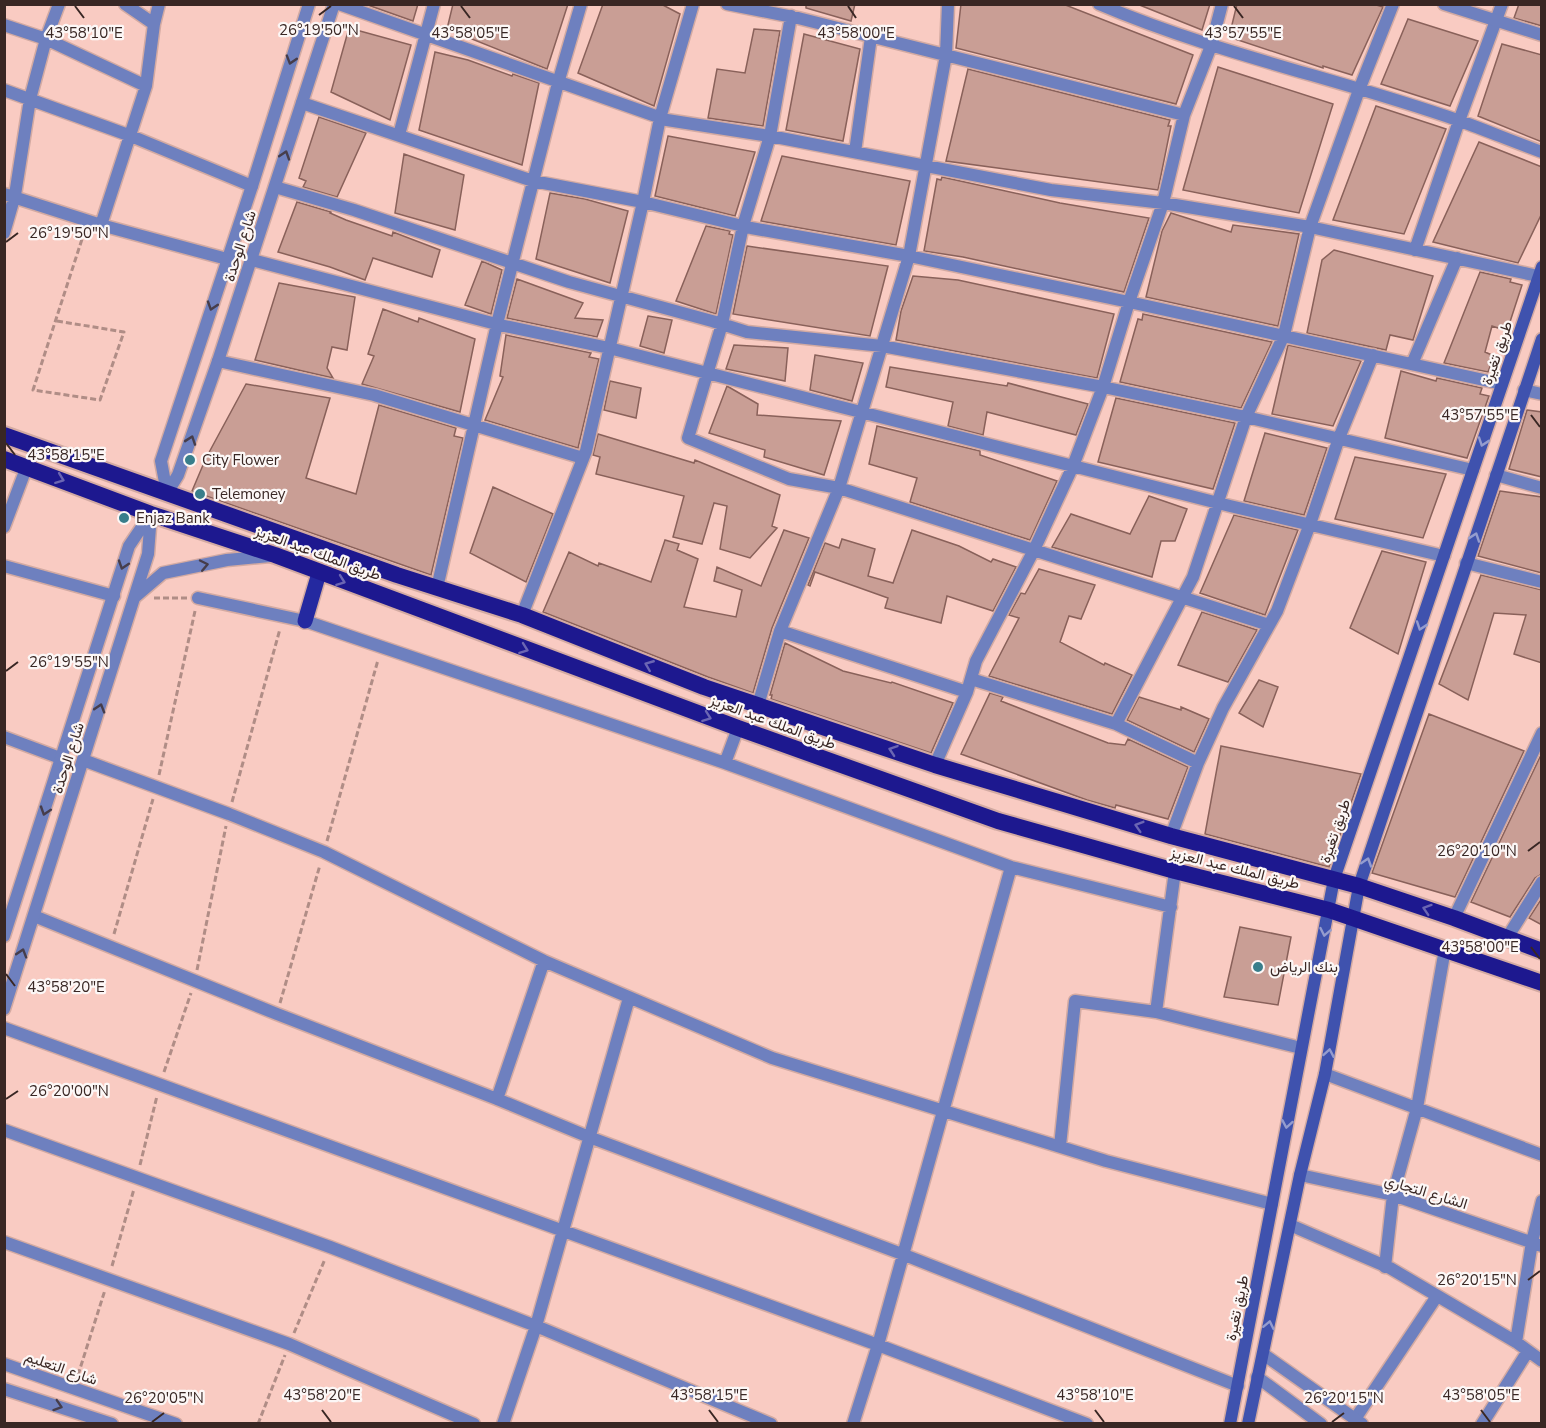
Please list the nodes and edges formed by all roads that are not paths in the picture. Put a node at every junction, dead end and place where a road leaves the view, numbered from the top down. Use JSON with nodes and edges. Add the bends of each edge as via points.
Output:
{"nodes":[{"id":1,"x":59,"y":4,"type":"edge"},
{"id":2,"x":125,"y":4,"type":"edge"},
{"id":3,"x":159,"y":4,"type":"edge"},
{"id":4,"x":309,"y":4,"type":"edge"},
{"id":5,"x":334,"y":4,"type":"edge"},
{"id":6,"x":339,"y":4,"type":"edge"},
{"id":7,"x":434,"y":4,"type":"edge"},
{"id":8,"x":581,"y":4,"type":"edge"},
{"id":9,"x":693,"y":4,"type":"edge"},
{"id":10,"x":727,"y":4,"type":"edge"},
{"id":11,"x":948,"y":4,"type":"edge"},
{"id":12,"x":1099,"y":4,"type":"edge"},
{"id":13,"x":1222,"y":4,"type":"edge"},
{"id":14,"x":1393,"y":4,"type":"edge"},
{"id":15,"x":1444,"y":4,"type":"edge"},
{"id":16,"x":1502,"y":4,"type":"edge"},
{"id":17,"x":790,"y":16,"type":"junction"},
{"id":18,"x":1495,"y":20,"type":"junction"},
{"id":19,"x":154,"y":24,"type":"junction"},
{"id":20,"x":4,"y":25,"type":"edge"},
{"id":21,"x":1542,"y":35,"type":"edge"},
{"id":22,"x":426,"y":36,"type":"junction"},
{"id":23,"x":871,"y":37,"type":"junction"},
{"id":24,"x":46,"y":39,"type":"junction"},
{"id":25,"x":1211,"y":46,"type":"junction"},
{"id":26,"x":946,"y":55,"type":"junction"},
{"id":27,"x":558,"y":82,"type":"junction"},
{"id":28,"x":146,"y":86,"type":"junction"},
{"id":29,"x":4,"y":90,"type":"edge"},
{"id":30,"x":1359,"y":90,"type":"junction"},
{"id":31,"x":30,"y":99,"type":"junction"},
{"id":32,"x":302,"y":103,"type":"junction"},
{"id":33,"x":1184,"y":116,"type":"junction"},
{"id":34,"x":660,"y":118,"type":"junction"},
{"id":35,"x":1459,"y":121,"type":"junction"},
{"id":36,"x":399,"y":135,"type":"junction"},
{"id":37,"x":131,"y":136,"type":"junction"},
{"id":38,"x":770,"y":136,"type":"junction"},
{"id":39,"x":855,"y":152,"type":"junction"},
{"id":40,"x":1542,"y":152,"type":"edge"},
{"id":41,"x":927,"y":167,"type":"junction"},
{"id":42,"x":532,"y":181,"type":"junction"},
{"id":43,"x":252,"y":186,"type":"junction"},
{"id":44,"x":275,"y":187,"type":"junction"},
{"id":45,"x":10,"y":194,"type":"edge"},
{"id":46,"x":643,"y":202,"type":"junction"},
{"id":47,"x":1163,"y":202,"type":"junction"},
{"id":48,"x":101,"y":225,"type":"junction"},
{"id":49,"x":743,"y":226,"type":"junction"},
{"id":50,"x":1310,"y":228,"type":"junction"},
{"id":51,"x":4,"y":233,"type":"edge"},
{"id":52,"x":1415,"y":250,"type":"junction"},
{"id":53,"x":909,"y":256,"type":"junction"},
{"id":54,"x":1457,"y":258,"type":"junction"},
{"id":55,"x":227,"y":259,"type":"junction"},
{"id":56,"x":252,"y":260,"type":"junction"},
{"id":57,"x":513,"y":264,"type":"junction"},
{"id":58,"x":1540,"y":271,"type":"edge"},
{"id":59,"x":621,"y":296,"type":"junction"},
{"id":60,"x":1129,"y":302,"type":"junction"},
{"id":61,"x":497,"y":324,"type":"junction"},
{"id":62,"x":722,"y":324,"type":"junction"},
{"id":63,"x":1284,"y":335,"type":"junction"},
{"id":64,"x":1542,"y":339,"type":"edge"},
{"id":65,"x":882,"y":346,"type":"junction"},
{"id":66,"x":609,"y":348,"type":"junction"},
{"id":67,"x":1373,"y":355,"type":"junction"},
{"id":68,"x":218,"y":361,"type":"junction"},
{"id":69,"x":1412,"y":364,"type":"junction"},
{"id":70,"x":706,"y":373,"type":"junction"},
{"id":71,"x":1502,"y":384,"type":"junction"},
{"id":72,"x":1103,"y":387,"type":"junction"},
{"id":73,"x":1524,"y":390,"type":"junction"},
{"id":74,"x":1542,"y":394,"type":"edge"},
{"id":75,"x":863,"y":413,"type":"junction"},
{"id":76,"x":1246,"y":417,"type":"junction"},
{"id":77,"x":474,"y":425,"type":"junction"},
{"id":78,"x":4,"y":435,"type":"edge"},
{"id":79,"x":1339,"y":438,"type":"junction"},
{"id":80,"x":583,"y":458,"type":"junction"},
{"id":81,"x":4,"y":459,"type":"edge"},
{"id":82,"x":27,"y":466,"type":"junction"},
{"id":83,"x":1073,"y":466,"type":"junction"},
{"id":84,"x":1473,"y":470,"type":"junction"},
{"id":85,"x":1496,"y":475,"type":"junction"},
{"id":86,"x":839,"y":488,"type":"junction"},
{"id":87,"x":1542,"y":488,"type":"edge"},
{"id":88,"x":167,"y":493,"type":"junction"},
{"id":89,"x":1219,"y":503,"type":"junction"},
{"id":90,"x":151,"y":514,"type":"junction"},
{"id":91,"x":1310,"y":524,"type":"junction"},
{"id":92,"x":4,"y":527,"type":"edge"},
{"id":93,"x":1034,"y":550,"type":"junction"},
{"id":94,"x":275,"y":555,"type":"junction"},
{"id":95,"x":1444,"y":556,"type":"junction"},
{"id":96,"x":1466,"y":563,"type":"junction"},
{"id":97,"x":4,"y":566,"type":"edge"},
{"id":98,"x":319,"y":573,"type":"junction"},
{"id":99,"x":1542,"y":582,"type":"edge"},
{"id":100,"x":437,"y":588,"type":"junction"},
{"id":101,"x":114,"y":596,"type":"junction"},
{"id":102,"x":1184,"y":596,"type":"junction"},
{"id":103,"x":135,"y":598,"type":"junction"},
{"id":104,"x":198,"y":598,"type":"road end"},
{"id":105,"x":522,"y":615,"type":"junction"},
{"id":106,"x":305,"y":621,"type":"junction"},
{"id":107,"x":1269,"y":625,"type":"junction"},
{"id":108,"x":780,"y":631,"type":"junction"},
{"id":109,"x":971,"y":679,"type":"junction"},
{"id":110,"x":967,"y":692,"type":"junction"},
{"id":111,"x":759,"y":705,"type":"junction"},
{"id":112,"x":1116,"y":724,"type":"junction"},
{"id":113,"x":738,"y":728,"type":"junction"},
{"id":114,"x":1542,"y":733,"type":"edge"},
{"id":115,"x":4,"y":737,"type":"edge"},
{"id":116,"x":63,"y":759,"type":"junction"},
{"id":117,"x":84,"y":760,"type":"junction"},
{"id":118,"x":725,"y":763,"type":"junction"},
{"id":119,"x":1198,"y":763,"type":"junction"},
{"id":120,"x":934,"y":765,"type":"junction"},
{"id":121,"x":1171,"y":836,"type":"junction"},
{"id":122,"x":1011,"y":867,"type":"junction"},
{"id":123,"x":1175,"y":871,"type":"junction"},
{"id":124,"x":1334,"y":879,"type":"junction"},
{"id":125,"x":1542,"y":882,"type":"edge"},
{"id":126,"x":1359,"y":886,"type":"junction"},
{"id":127,"x":1171,"y":907,"type":"junction"},
{"id":128,"x":9,"y":908,"type":"edge"},
{"id":129,"x":1329,"y":910,"type":"junction"},
{"id":130,"x":34,"y":916,"type":"junction"},
{"id":131,"x":1454,"y":918,"type":"junction"},
{"id":132,"x":1353,"y":919,"type":"junction"},
{"id":133,"x":4,"y":936,"type":"edge"},
{"id":134,"x":1507,"y":938,"type":"junction"},
{"id":135,"x":1445,"y":949,"type":"junction"},
{"id":136,"x":1542,"y":951,"type":"edge"},
{"id":137,"x":544,"y":961,"type":"junction"},
{"id":138,"x":1542,"y":983,"type":"edge"},
{"id":139,"x":629,"y":998,"type":"junction"},
{"id":140,"x":4,"y":1009,"type":"edge"},
{"id":141,"x":1156,"y":1012,"type":"junction"},
{"id":142,"x":4,"y":1028,"type":"edge"},
{"id":143,"x":1301,"y":1048,"type":"junction"},
{"id":144,"x":1325,"y":1074,"type":"junction"},
{"id":145,"x":497,"y":1099,"type":"junction"},
{"id":146,"x":1417,"y":1108,"type":"junction"},
{"id":147,"x":942,"y":1110,"type":"junction"},
{"id":148,"x":4,"y":1130,"type":"edge"},
{"id":149,"x":589,"y":1137,"type":"junction"},
{"id":150,"x":1060,"y":1146,"type":"junction"},
{"id":151,"x":1542,"y":1155,"type":"edge"},
{"id":152,"x":1300,"y":1175,"type":"junction"},
{"id":153,"x":1393,"y":1195,"type":"junction"},
{"id":154,"x":1542,"y":1201,"type":"edge"},
{"id":155,"x":1272,"y":1204,"type":"junction"},
{"id":156,"x":1290,"y":1225,"type":"junction"},
{"id":157,"x":563,"y":1231,"type":"junction"},
{"id":158,"x":4,"y":1242,"type":"edge"},
{"id":159,"x":1537,"y":1244,"type":"edge"},
{"id":160,"x":902,"y":1254,"type":"junction"},
{"id":161,"x":1385,"y":1267,"type":"junction"},
{"id":162,"x":1437,"y":1296,"type":"junction"},
{"id":163,"x":536,"y":1326,"type":"junction"},
{"id":164,"x":1516,"y":1342,"type":"junction"},
{"id":165,"x":878,"y":1345,"type":"junction"},
{"id":166,"x":1528,"y":1351,"type":"junction"},
{"id":167,"x":1263,"y":1354,"type":"junction"},
{"id":168,"x":1542,"y":1361,"type":"edge"},
{"id":169,"x":4,"y":1364,"type":"edge"},
{"id":170,"x":1257,"y":1377,"type":"junction"},
{"id":171,"x":1238,"y":1386,"type":"junction"},
{"id":172,"x":4,"y":1389,"type":"edge"},
{"id":173,"x":1358,"y":1421,"type":"edge"},
{"id":174,"x":112,"y":1424,"type":"edge"},
{"id":175,"x":176,"y":1424,"type":"edge"},
{"id":176,"x":474,"y":1424,"type":"edge"},
{"id":177,"x":503,"y":1424,"type":"edge"},
{"id":178,"x":771,"y":1424,"type":"edge"},
{"id":179,"x":853,"y":1424,"type":"edge"},
{"id":180,"x":1087,"y":1424,"type":"edge"},
{"id":181,"x":1230,"y":1424,"type":"edge"},
{"id":182,"x":1248,"y":1424,"type":"edge"},
{"id":183,"x":1321,"y":1424,"type":"edge"},
{"id":184,"x":1482,"y":1424,"type":"edge"}],
"edges":[{"from":1,"to":24,"type":"street"},
{"from":2,"to":19,"type":"street"},
{"from":3,"to":19,"type":"street"},
{"from":4,"to":43,"type":"street","one_way":true},
{"from":5,"to":32,"type":"street","name":"شارع الوحدة"},
{"from":6,"to":22,"type":"street"},
{"from":7,"to":22,"type":"street"},
{"from":8,"to":27,"type":"street"},
{"from":9,"to":34,"type":"street"},
{"from":10,"to":17,"type":"street"},
{"from":11,"to":26,"type":"street"},
{"from":12,"to":25,"type":"street"},
{"from":13,"to":25,"type":"street"},
{"from":14,"to":30,"type":"street"},
{"from":15,"to":18,"type":"street"},
{"from":16,"to":18,"type":"street"},
{"from":17,"to":23,"type":"street"},
{"from":17,"to":38,"type":"street"},
{"from":18,"to":21,"type":"street"},
{"from":18,"to":35,"type":"street"},
{"from":19,"to":28,"type":"street"},
{"from":20,"to":24,"type":"street"},
{"from":22,"to":27,"type":"street"},
{"from":22,"to":36,"type":"street"},
{"from":23,"to":26,"type":"street"},
{"from":23,"to":39,"type":"street"},
{"from":24,"to":28,"type":"street"},
{"from":24,"to":31,"type":"street"},
{"from":25,"to":30,"type":"street"},
{"from":25,"to":33,"type":"street"},
{"from":26,"to":33,"type":"street"},
{"from":26,"to":41,"type":"street"},
{"from":27,"to":34,"type":"street"},
{"from":27,"to":42,"type":"street"},
{"from":28,"to":37,"type":"street"},
{"from":29,"to":31,"type":"street"},
{"from":30,"to":35,"type":"street"},
{"from":30,"to":50,"type":"street"},
{"from":31,"to":37,"type":"street"},
{"from":31,"to":45,"type":"street"},
{"from":32,"to":36,"type":"street"},
{"from":44,"to":32,"type":"street","name":"شارع الوحدة","one_way":true},
{"from":33,"to":47,"type":"street"},
{"from":34,"to":38,"type":"street"},
{"from":34,"to":46,"type":"street"},
{"from":35,"to":40,"type":"street"},
{"from":35,"to":52,"type":"street"},
{"from":36,"to":42,"type":"street"},
{"from":37,"to":43,"type":"street"},
{"from":37,"to":48,"type":"street"},
{"from":38,"to":39,"type":"street"},
{"from":38,"to":49,"type":"street"},
{"from":39,"to":41,"type":"street"},
{"from":41,"to":47,"type":"street","via":[[1051,189]]},
{"from":41,"to":53,"type":"street"},
{"from":42,"to":46,"type":"street"},
{"from":42,"to":57,"type":"street"},
{"from":43,"to":55,"type":"street"},
{"from":44,"to":56,"type":"street","name":"شارع الوحدة"},
{"from":44,"to":57,"type":"street"},
{"from":45,"to":48,"type":"street"},
{"from":45,"to":51,"type":"street"},
{"from":46,"to":49,"type":"street"},
{"from":46,"to":59,"type":"street"},
{"from":47,"to":50,"type":"street"},
{"from":47,"to":60,"type":"street"},
{"from":48,"to":55,"type":"street"},
{"from":49,"to":53,"type":"street"},
{"from":49,"to":62,"type":"street"},
{"from":50,"to":52,"type":"street"},
{"from":50,"to":63,"type":"street"},
{"from":52,"to":54,"type":"street"},
{"from":53,"to":60,"type":"street"},
{"from":53,"to":65,"type":"street"},
{"from":54,"to":58,"type":"street"},
{"from":54,"to":69,"type":"street"},
{"from":55,"to":88,"type":"street","one_way":true,"via":[[161,461]]},
{"from":56,"to":61,"type":"street"},
{"from":56,"to":68,"type":"street","name":"شارع الوحدة"},
{"from":57,"to":59,"type":"street"},
{"from":57,"to":61,"type":"street"},
{"from":58,"to":71,"type":"main road","name":"طريق تغيرة"},
{"from":59,"to":62,"type":"street"},
{"from":59,"to":66,"type":"street"},
{"from":60,"to":63,"type":"street"},
{"from":60,"to":72,"type":"street"},
{"from":61,"to":66,"type":"street"},
{"from":61,"to":77,"type":"street"},
{"from":62,"to":65,"type":"street","via":[[747,333]]},
{"from":62,"to":70,"type":"street"},
{"from":63,"to":67,"type":"street"},
{"from":63,"to":76,"type":"street"},
{"from":64,"to":73,"type":"main road"},
{"from":65,"to":72,"type":"street"},
{"from":65,"to":75,"type":"street"},
{"from":66,"to":70,"type":"street"},
{"from":66,"to":80,"type":"street"},
{"from":67,"to":69,"type":"street"},
{"from":67,"to":79,"type":"street"},
{"from":68,"to":77,"type":"street","via":[[374,395]]},
{"from":88,"to":68,"type":"street","name":"شارع الوحدة","one_way":true,"via":[[178,476]]},
{"from":69,"to":71,"type":"street"},
{"from":70,"to":75,"type":"street"},
{"from":70,"to":86,"type":"street","via":[[688,438],[789,479]]},
{"from":71,"to":84,"type":"main road","name":"طريق تغيرة","one_way":true},
{"from":72,"to":76,"type":"street"},
{"from":72,"to":83,"type":"street"},
{"from":73,"to":74,"type":"street"},
{"from":73,"to":85,"type":"main road"},
{"from":75,"to":83,"type":"street"},
{"from":75,"to":86,"type":"street"},
{"from":76,"to":79,"type":"street"},
{"from":76,"to":89,"type":"street"},
{"from":77,"to":80,"type":"street"},
{"from":77,"to":100,"type":"street"},
{"from":78,"to":88,"type":"highway","name":"طريق الملك عبد العزيز"},
{"from":79,"to":84,"type":"street"},
{"from":79,"to":91,"type":"street"},
{"from":80,"to":105,"type":"street"},
{"from":81,"to":82,"type":"highway","name":"طريق الملك عبد العزيز"},
{"from":82,"to":90,"type":"highway","name":"طريق الملك عبد العزيز","one_way":true},
{"from":82,"to":92,"type":"street"},
{"from":83,"to":89,"type":"street"},
{"from":83,"to":93,"type":"street"},
{"from":84,"to":95,"type":"main road","name":"طريق تغيرة"},
{"from":85,"to":87,"type":"street"},
{"from":96,"to":85,"type":"main road","one_way":true},
{"from":86,"to":93,"type":"street"},
{"from":86,"to":108,"type":"street"},
{"from":88,"to":100,"type":"highway","name":"طريق الملك عبد العزيز"},
{"from":89,"to":91,"type":"street"},
{"from":89,"to":102,"type":"street"},
{"from":90,"to":94,"type":"highway","name":"طريق الملك عبد العزيز"},
{"from":90,"to":101,"type":"street","one_way":true,"via":[[129,546]]},
{"from":90,"to":103,"type":"street","name":"شارع الوحدة","via":[[148,554]]},
{"from":91,"to":95,"type":"street"},
{"from":91,"to":107,"type":"street"},
{"from":93,"to":102,"type":"street"},
{"from":93,"to":109,"type":"street","via":[[976,661]]},
{"from":94,"to":98,"type":"highway","name":"طريق الملك عبد العزيز"},
{"from":103,"to":94,"type":"street","one_way":true,"via":[[163,573]]},
{"from":95,"to":124,"type":"main road","name":"طريق تغيرة","one_way":true},
{"from":96,"to":99,"type":"street"},
{"from":126,"to":96,"type":"main road","one_way":true},
{"from":97,"to":101,"type":"street"},
{"from":98,"to":106,"type":"main road"},
{"from":98,"to":113,"type":"highway","name":"طريق الملك عبد العزيز","one_way":true},
{"from":100,"to":105,"type":"highway","name":"طريق الملك عبد العزيز"},
{"from":101,"to":116,"type":"street"},
{"from":102,"to":107,"type":"street"},
{"from":102,"to":112,"type":"street"},
{"from":117,"to":103,"type":"street","name":"شارع الوحدة","one_way":true},
{"from":104,"to":106,"type":"street"},
{"from":111,"to":105,"type":"highway","name":"طريق الملك عبد العزيز","one_way":true},
{"from":106,"to":118,"type":"street"},
{"from":107,"to":119,"type":"street"},
{"from":108,"to":110,"type":"street"},
{"from":108,"to":111,"type":"street"},
{"from":109,"to":110,"type":"street"},
{"from":109,"to":112,"type":"street"},
{"from":110,"to":120,"type":"street"},
{"from":120,"to":111,"type":"highway","name":"طريق الملك عبد العزيز","one_way":true},
{"from":112,"to":119,"type":"street"},
{"from":113,"to":118,"type":"street"},
{"from":113,"to":123,"type":"highway","name":"طريق الملك عبد العزيز","via":[[998,821]]},
{"from":114,"to":131,"type":"street"},
{"from":115,"to":116,"type":"street"},
{"from":116,"to":128,"type":"street","one_way":true},
{"from":117,"to":130,"type":"street","name":"شارع الوحدة"},
{"from":117,"to":137,"type":"street","via":[[324,852]]},
{"from":118,"to":122,"type":"street"},
{"from":119,"to":121,"type":"street"},
{"from":121,"to":120,"type":"highway","name":"طريق الملك عبد العزيز","one_way":true},
{"from":121,"to":124,"type":"highway","name":"طريق الملك عبد العزيز"},
{"from":122,"to":127,"type":"street"},
{"from":122,"to":147,"type":"street"},
{"from":123,"to":127,"type":"street"},
{"from":123,"to":129,"type":"highway","name":"طريق الملك عبد العزيز"},
{"from":124,"to":126,"type":"highway","name":"طريق الملك عبد العزيز"},
{"from":124,"to":129,"type":"main road","name":"طريق تغيرة"},
{"from":125,"to":134,"type":"street"},
{"from":131,"to":126,"type":"highway","name":"طريق الملك عبد العزيز","one_way":true},
{"from":126,"to":132,"type":"main road"},
{"from":127,"to":141,"type":"street"},
{"from":128,"to":133,"type":"street"},
{"from":129,"to":132,"type":"highway","name":"طريق الملك عبد العزيز"},
{"from":129,"to":143,"type":"main road","name":"طريق تغيرة","one_way":true},
{"from":140,"to":130,"type":"street","name":"شارع الوحدة","one_way":true},
{"from":130,"to":145,"type":"street"},
{"from":131,"to":134,"type":"highway","name":"طريق الملك عبد العزيز"},
{"from":132,"to":135,"type":"highway","name":"طريق الملك عبد العزيز"},
{"from":144,"to":132,"type":"main road","one_way":true},
{"from":134,"to":136,"type":"highway","name":"طريق الملك عبد العزيز"},
{"from":135,"to":138,"type":"highway","name":"طريق الملك عبد العزيز"},
{"from":135,"to":146,"type":"street"},
{"from":137,"to":139,"type":"street"},
{"from":137,"to":145,"type":"street"},
{"from":139,"to":147,"type":"street","via":[[772,1058]]},
{"from":139,"to":149,"type":"street"},
{"from":141,"to":143,"type":"street"},
{"from":141,"to":150,"type":"street","via":[[1074,1001]]},
{"from":142,"to":157,"type":"street"},
{"from":143,"to":155,"type":"main road","name":"طريق تغيرة","one_way":true},
{"from":144,"to":146,"type":"street"},
{"from":144,"to":152,"type":"main road"},
{"from":145,"to":149,"type":"street"},
{"from":146,"to":151,"type":"street"},
{"from":146,"to":153,"type":"street"},
{"from":147,"to":150,"type":"street"},
{"from":147,"to":160,"type":"street"},
{"from":148,"to":163,"type":"street"},
{"from":149,"to":157,"type":"street"},
{"from":149,"to":160,"type":"street"},
{"from":150,"to":155,"type":"street"},
{"from":152,"to":153,"type":"street","name":"الشارع التجاري"},
{"from":152,"to":156,"type":"main road"},
{"from":153,"to":159,"type":"street","name":"الشارع التجاري"},
{"from":153,"to":161,"type":"street"},
{"from":154,"to":159,"type":"street"},
{"from":155,"to":171,"type":"main road","name":"طريق تغيرة"},
{"from":156,"to":161,"type":"street"},
{"from":167,"to":156,"type":"main road","one_way":true},
{"from":157,"to":163,"type":"street"},
{"from":157,"to":165,"type":"street"},
{"from":158,"to":176,"type":"street","via":[[289,1344]]},
{"from":159,"to":164,"type":"street"},
{"from":160,"to":165,"type":"street"},
{"from":160,"to":171,"type":"street"},
{"from":161,"to":162,"type":"street"},
{"from":162,"to":164,"type":"street"},
{"from":162,"to":173,"type":"street"},
{"from":163,"to":177,"type":"street"},
{"from":163,"to":178,"type":"street"},
{"from":164,"to":166,"type":"street"},
{"from":165,"to":179,"type":"street"},
{"from":165,"to":180,"type":"street"},
{"from":166,"to":168,"type":"street"},
{"from":166,"to":184,"type":"street"},
{"from":167,"to":170,"type":"main road"},
{"from":167,"to":173,"type":"street"},
{"from":169,"to":175,"type":"street","name":"شارع التعليم"},
{"from":170,"to":182,"type":"main road"},
{"from":170,"to":183,"type":"street"},
{"from":171,"to":181,"type":"main road","name":"طريق تغيرة"},
{"from":172,"to":174,"type":"street","one_way":true}]}
